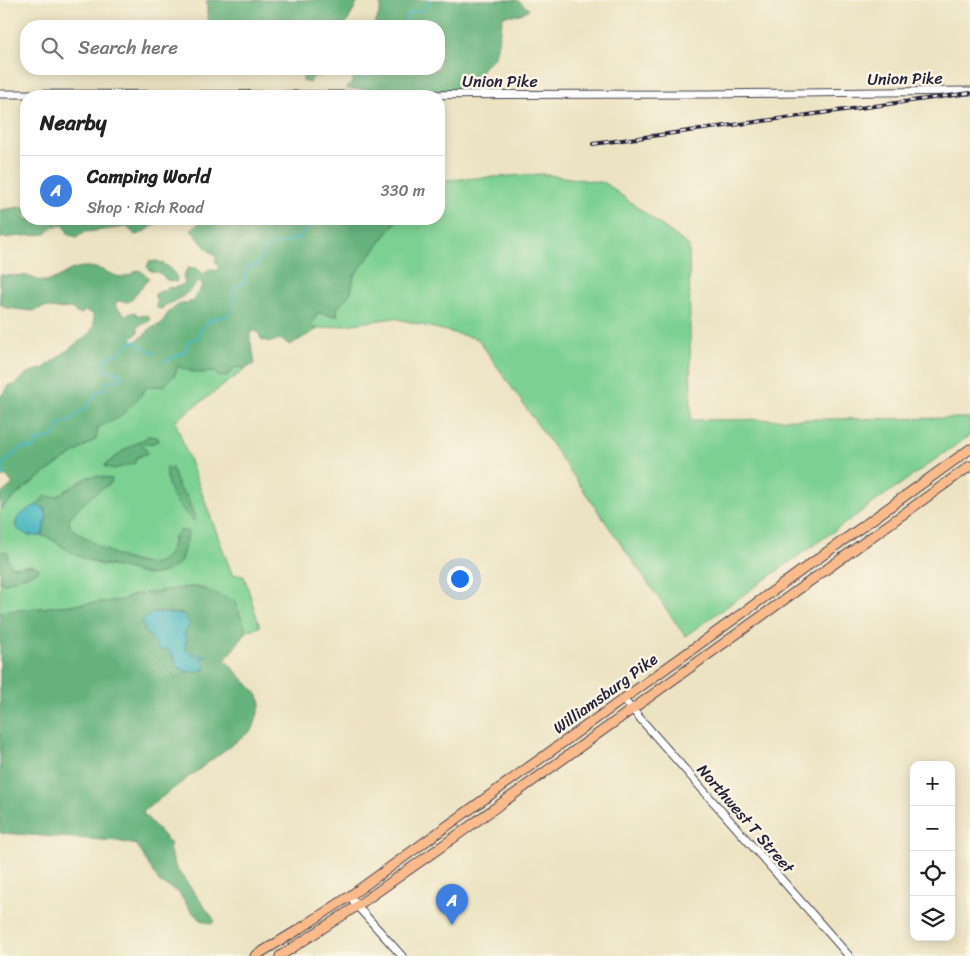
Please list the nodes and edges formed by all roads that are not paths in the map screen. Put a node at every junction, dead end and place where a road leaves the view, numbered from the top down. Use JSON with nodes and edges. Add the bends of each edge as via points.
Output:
{"nodes":[{"id":1,"x":970,"y":91,"type":"edge"},
{"id":2,"x":0,"y":94,"type":"edge"},
{"id":3,"x":20,"y":94,"type":"edge"},
{"id":4,"x":445,"y":95,"type":"edge"},
{"id":5,"x":970,"y":449,"type":"edge"},
{"id":6,"x":970,"y":466,"type":"edge"},
{"id":7,"x":623,"y":698,"type":"junction"},
{"id":8,"x":633,"y":710,"type":"junction"},
{"id":9,"x":350,"y":896,"type":"junction"},
{"id":10,"x":357,"y":906,"type":"junction"},
{"id":11,"x":255,"y":956,"type":"edge"},
{"id":12,"x":280,"y":956,"type":"edge"},
{"id":13,"x":402,"y":956,"type":"edge"},
{"id":14,"x":849,"y":956,"type":"edge"}],
"edges":[{"from":1,"to":4,"type":"street","name":"Union Pike"},
{"from":2,"to":3,"type":"street","name":"Union Pike"},
{"from":5,"to":7,"type":"main road","name":"Williamsburg Pike"},
{"from":6,"to":8,"type":"main road","name":"Williamsburg Pike"},
{"from":7,"to":8,"type":"street","name":"Northwest T Street"},
{"from":7,"to":9,"type":"main road","name":"Williamsburg Pike"},
{"from":8,"to":10,"type":"main road","name":"Williamsburg Pike"},
{"from":8,"to":14,"type":"street","name":"Northwest T Street"},
{"from":9,"to":10,"type":"street"},
{"from":9,"to":11,"type":"main road","name":"Williamsburg Pike"},
{"from":10,"to":12,"type":"main road","name":"Williamsburg Pike"},
{"from":10,"to":13,"type":"street"}]}
